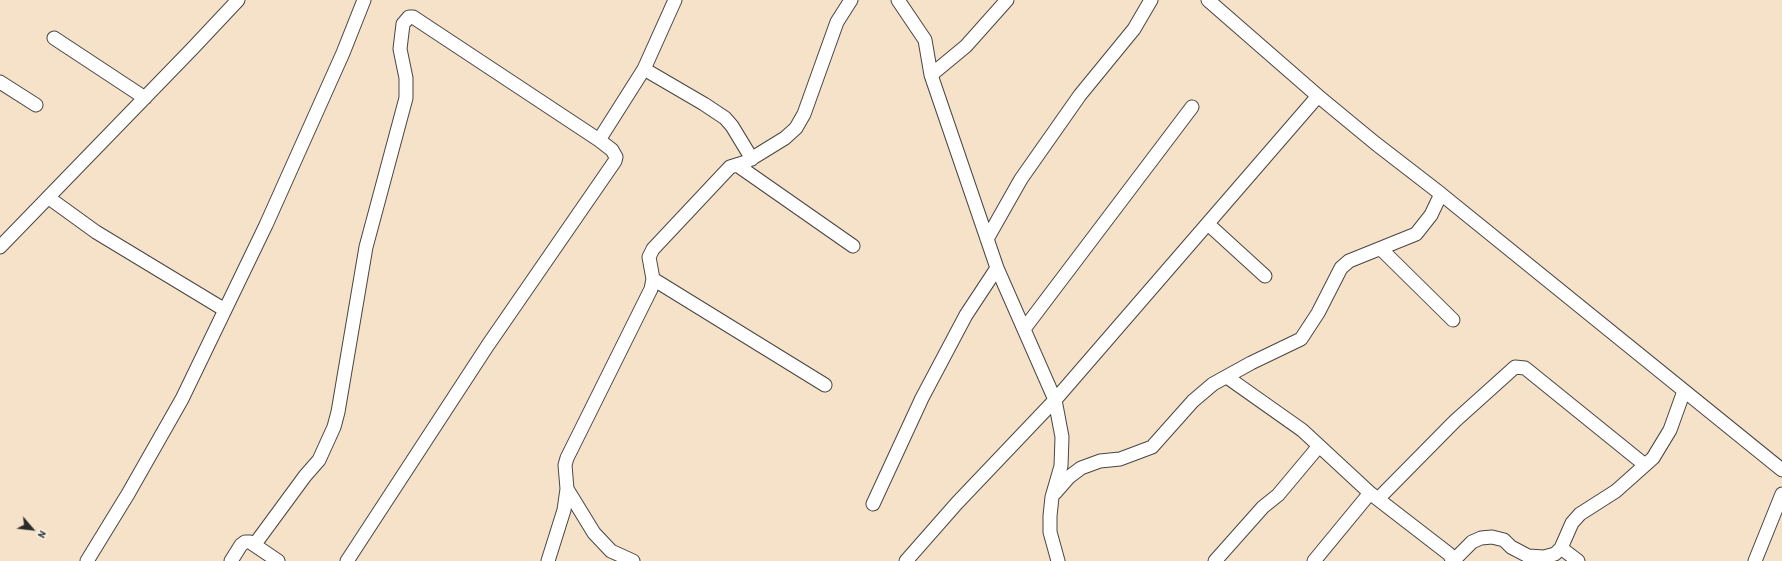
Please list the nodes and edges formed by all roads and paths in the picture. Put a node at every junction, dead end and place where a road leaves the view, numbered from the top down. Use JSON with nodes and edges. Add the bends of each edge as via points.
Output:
{"nodes":[{"id":1,"x":238,"y":0,"type":"edge"},
{"id":2,"x":364,"y":0,"type":"edge"},
{"id":3,"x":675,"y":0,"type":"edge"},
{"id":4,"x":851,"y":0,"type":"edge"},
{"id":5,"x":898,"y":0,"type":"edge"},
{"id":6,"x":1007,"y":0,"type":"edge"},
{"id":7,"x":1151,"y":0,"type":"edge"},
{"id":8,"x":1208,"y":0,"type":"edge"},
{"id":9,"x":54,"y":38,"type":"dead end"},
{"id":10,"x":644,"y":69,"type":"junction"},
{"id":11,"x":932,"y":75,"type":"junction"},
{"id":12,"x":0,"y":82,"type":"edge"},
{"id":13,"x":1318,"y":96,"type":"junction"},
{"id":14,"x":145,"y":98,"type":"junction"},
{"id":15,"x":36,"y":105,"type":"dead end"},
{"id":16,"x":1192,"y":107,"type":"dead end"},
{"id":17,"x":599,"y":140,"type":"junction"},
{"id":18,"x":752,"y":159,"type":"junction"},
{"id":19,"x":737,"y":165,"type":"junction"},
{"id":20,"x":1441,"y":194,"type":"junction"},
{"id":21,"x":49,"y":198,"type":"junction"},
{"id":22,"x":1208,"y":224,"type":"junction"},
{"id":23,"x":987,"y":239,"type":"junction"},
{"id":24,"x":853,"y":246,"type":"dead end"},
{"id":25,"x":0,"y":247,"type":"edge"},
{"id":26,"x":1381,"y":249,"type":"junction"},
{"id":27,"x":997,"y":268,"type":"junction"},
{"id":28,"x":1265,"y":276,"type":"dead end"},
{"id":29,"x":653,"y":279,"type":"junction"},
{"id":30,"x":225,"y":310,"type":"junction"},
{"id":31,"x":1453,"y":320,"type":"dead end"},
{"id":32,"x":1024,"y":329,"type":"junction"},
{"id":33,"x":1227,"y":376,"type":"junction"},
{"id":34,"x":825,"y":385,"type":"dead end"},
{"id":35,"x":1684,"y":391,"type":"junction"},
{"id":36,"x":1055,"y":400,"type":"junction"},
{"id":37,"x":1319,"y":446,"type":"junction"},
{"id":38,"x":1645,"y":465,"type":"junction"},
{"id":39,"x":1782,"y":470,"type":"edge"},
{"id":40,"x":567,"y":489,"type":"junction"},
{"id":41,"x":1782,"y":494,"type":"edge"},
{"id":42,"x":1374,"y":496,"type":"junction"},
{"id":43,"x":1052,"y":497,"type":"junction"},
{"id":44,"x":873,"y":504,"type":"dead end"},
{"id":45,"x":255,"y":544,"type":"junction"},
{"id":46,"x":1561,"y":548,"type":"junction"},
{"id":47,"x":87,"y":561,"type":"edge"},
{"id":48,"x":231,"y":561,"type":"edge"},
{"id":49,"x":278,"y":561,"type":"edge"},
{"id":50,"x":348,"y":561,"type":"edge"},
{"id":51,"x":548,"y":561,"type":"edge"},
{"id":52,"x":633,"y":561,"type":"edge"},
{"id":53,"x":906,"y":561,"type":"edge"},
{"id":54,"x":1058,"y":561,"type":"edge"},
{"id":55,"x":1215,"y":561,"type":"edge"},
{"id":56,"x":1314,"y":561,"type":"edge"},
{"id":57,"x":1453,"y":561,"type":"edge"},
{"id":58,"x":1578,"y":561,"type":"edge"},
{"id":59,"x":1755,"y":561,"type":"edge"}],
"edges":[{"from":1,"to":14,"type":"street"},
{"from":2,"to":30,"type":"street","via":[[266,225]]},
{"from":3,"to":10,"type":"street"},
{"from":4,"to":18,"type":"street","via":[[837,22],[804,114],[796,128]]},
{"from":5,"to":11,"type":"street","via":[[925,40]]},
{"from":6,"to":11,"type":"street","via":[[966,46]]},
{"from":7,"to":23,"type":"street","via":[[1134,29],[1080,95],[1021,179]]},
{"from":8,"to":13,"type":"street"},
{"from":9,"to":14,"type":"street"},
{"from":10,"to":17,"type":"street"},
{"from":10,"to":18,"type":"street","via":[[725,118]]},
{"from":11,"to":23,"type":"street"},
{"from":12,"to":15,"type":"street"},
{"from":13,"to":20,"type":"street"},
{"from":13,"to":22,"type":"street"},
{"from":14,"to":21,"type":"street"},
{"from":16,"to":32,"type":"street"},
{"from":17,"to":45,"type":"street","via":[[419,20],[412,17],[405,19],[400,49],[406,78],[406,98],[366,247],[334,427],[319,460]]},
{"from":17,"to":50,"type":"street","via":[[615,154],[616,161],[488,345]]},
{"from":18,"to":19,"type":"street"},
{"from":19,"to":24,"type":"street"},
{"from":19,"to":29,"type":"street","via":[[730,167],[653,249],[649,257]]},
{"from":20,"to":26,"type":"street","via":[[1431,215],[1416,234]]},
{"from":20,"to":35,"type":"street"},
{"from":21,"to":25,"type":"street"},
{"from":21,"to":30,"type":"street","via":[[96,232]]},
{"from":22,"to":28,"type":"street"},
{"from":22,"to":36,"type":"street"},
{"from":23,"to":27,"type":"street"},
{"from":26,"to":31,"type":"street"},
{"from":26,"to":33,"type":"street","via":[[1349,261],[1336,274],[1318,313],[1300,339]]},
{"from":27,"to":32,"type":"street"},
{"from":27,"to":44,"type":"street","via":[[966,316],[922,398]]},
{"from":29,"to":34,"type":"street"},
{"from":29,"to":40,"type":"street","via":[[651,289],[567,458]]},
{"from":30,"to":47,"type":"street","via":[[182,399]]},
{"from":32,"to":36,"type":"street"},
{"from":33,"to":37,"type":"street","via":[[1302,430]]},
{"from":33,"to":43,"type":"street","via":[[1193,401],[1152,447],[1120,459],[1100,461],[1082,468]]},
{"from":35,"to":38,"type":"street","via":[[1670,430],[1653,458]]},
{"from":35,"to":39,"type":"street"},
{"from":36,"to":43,"type":"street","via":[[1062,437],[1061,466]]},
{"from":36,"to":53,"type":"street","via":[[957,502]]},
{"from":37,"to":42,"type":"street"},
{"from":37,"to":55,"type":"street","via":[[1278,495],[1263,507]]},
{"from":38,"to":42,"type":"street","via":[[1525,368],[1515,367]]},
{"from":38,"to":46,"type":"street","via":[[1616,491],[1580,514],[1572,523]]},
{"from":40,"to":51,"type":"street","via":[[562,517]]},
{"from":40,"to":52,"type":"street","via":[[594,533],[611,552]]},
{"from":41,"to":59,"type":"street"},
{"from":42,"to":56,"type":"street"},
{"from":42,"to":57,"type":"street","via":[[1449,554]]},
{"from":43,"to":54,"type":"street","via":[[1050,532]]},
{"from":45,"to":48,"type":"street","via":[[245,542]]},
{"from":45,"to":49,"type":"street"},
{"from":46,"to":57,"type":"street","via":[[1555,554],[1544,558],[1528,556],[1504,540],[1492,536],[1472,542]]},
{"from":46,"to":58,"type":"street"}]}
